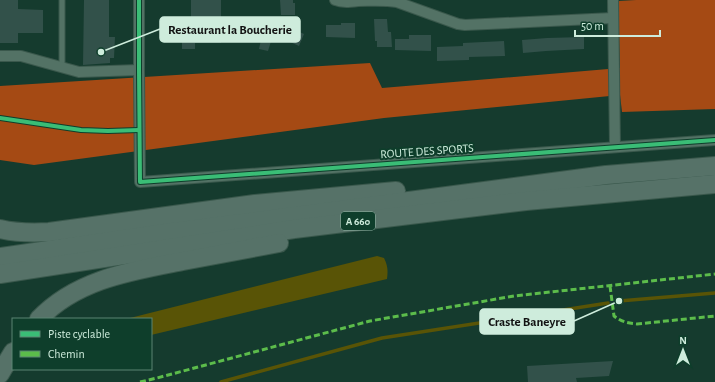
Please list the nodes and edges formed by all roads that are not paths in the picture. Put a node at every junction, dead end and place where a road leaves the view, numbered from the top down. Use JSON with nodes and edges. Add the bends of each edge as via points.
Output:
{"nodes":[{"id":1,"x":62,"y":0,"type":"edge"},
{"id":2,"x":140,"y":0,"type":"edge"},
{"id":3,"x":335,"y":0,"type":"edge"},
{"id":4,"x":613,"y":0,"type":"edge"},
{"id":5,"x":613,"y":18,"type":"junction"},
{"id":6,"x":0,"y":56,"type":"edge"},
{"id":7,"x":62,"y":67,"type":"junction"},
{"id":8,"x":139,"y":70,"type":"junction"},
{"id":9,"x":715,"y":140,"type":"edge"},
{"id":10,"x":615,"y":147,"type":"junction"},
{"id":11,"x":715,"y":166,"type":"edge"},
{"id":12,"x":606,"y":175,"type":"junction"},
{"id":13,"x":715,"y":185,"type":"edge"},
{"id":14,"x":0,"y":229,"type":"edge"},
{"id":15,"x":0,"y":257,"type":"edge"},
{"id":16,"x":0,"y":274,"type":"edge"},
{"id":17,"x":40,"y":318,"type":"edge"},
{"id":18,"x":12,"y":354,"type":"edge"},
{"id":19,"x":0,"y":374,"type":"edge"}],
"edges":[{"from":1,"to":7,"type":"lane"},
{"from":2,"to":8,"type":"street"},
{"from":3,"to":5,"type":"street","via":[[387,0],[465,26]]},
{"from":4,"to":5,"type":"street"},
{"from":5,"to":10,"type":"street"},
{"from":6,"to":7,"type":"street","via":[[21,56]]},
{"from":7,"to":8,"type":"street","via":[[79,72]]},
{"from":8,"to":10,"type":"street","name":"ROUTE DES SPORTS","via":[[140,182]]},
{"from":9,"to":10,"type":"street","name":"ROUTE DES SPORTS"},
{"from":11,"to":12,"type":"highway","number":"A 660"},
{"from":12,"to":14,"type":"highway","via":[[442,186],[256,204],[49,232],[15,232]]},
{"from":12,"to":15,"type":"highway","number":"A 660"},
{"from":13,"to":16,"type":"highway","number":"A 660","via":[[526,201],[301,228]]},
{"from":13,"to":17,"type":"highway","via":[[347,232],[151,267],[122,273],[76,291]]},
{"from":18,"to":19,"type":"highway"}]}
